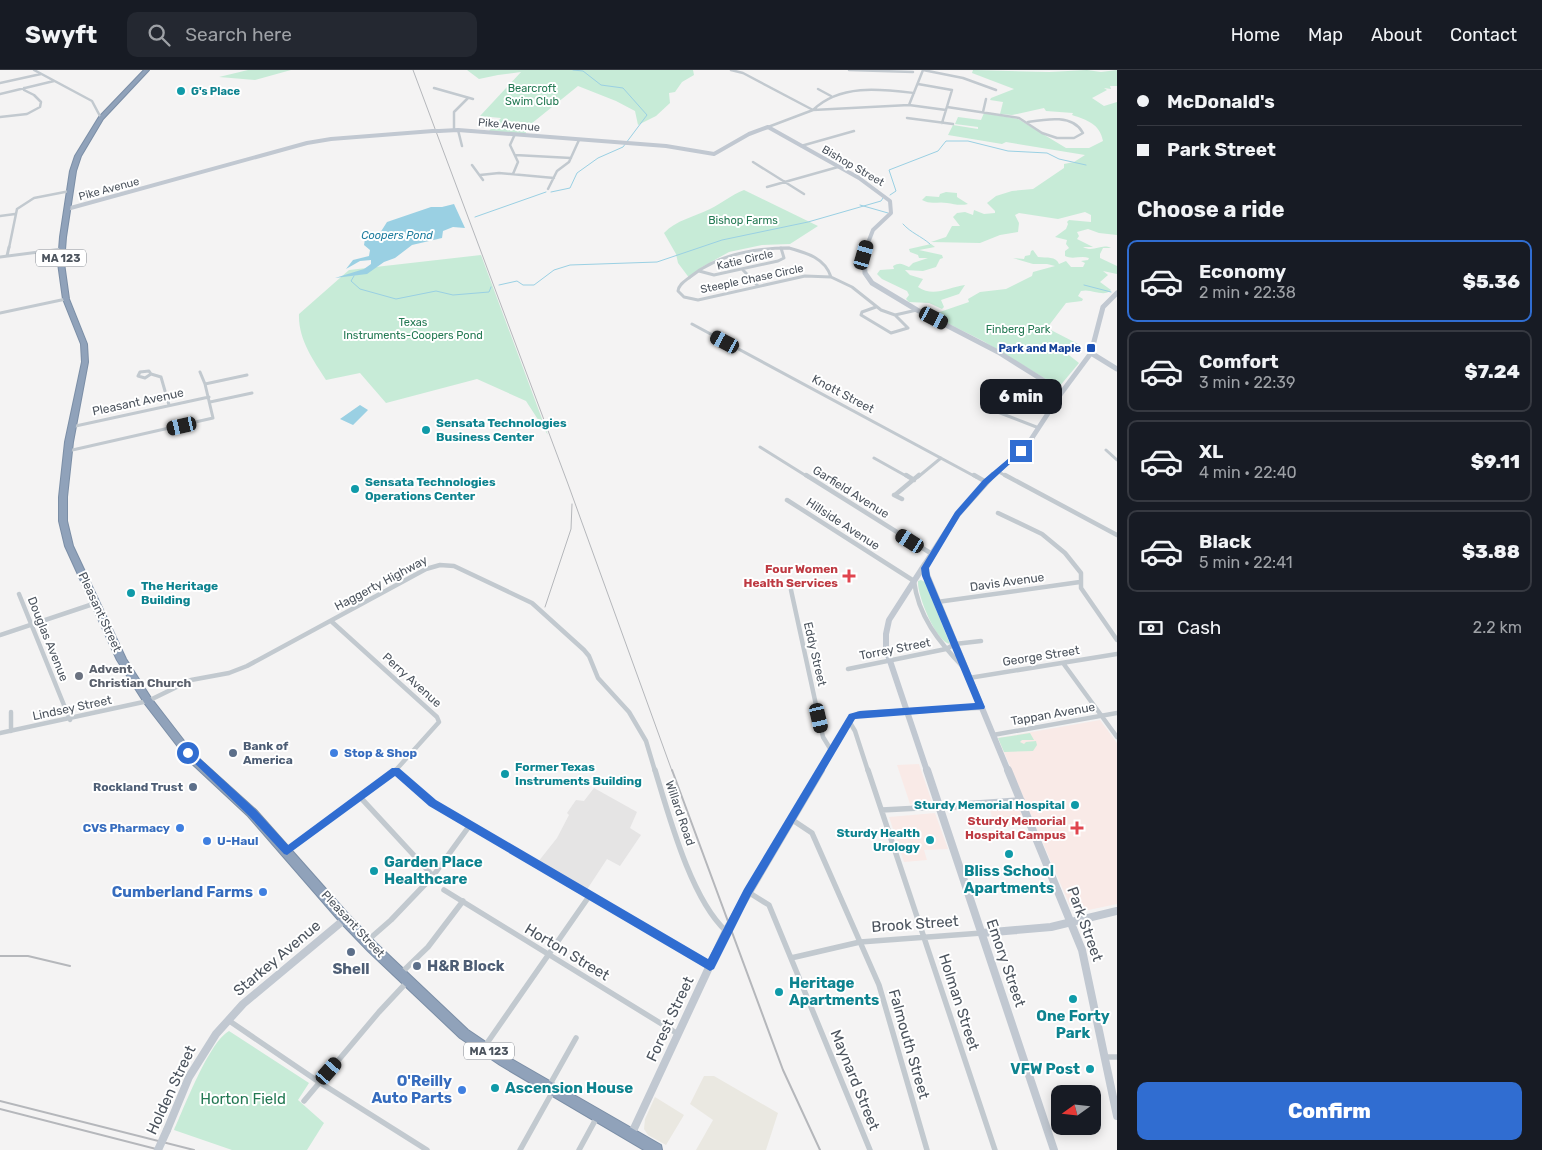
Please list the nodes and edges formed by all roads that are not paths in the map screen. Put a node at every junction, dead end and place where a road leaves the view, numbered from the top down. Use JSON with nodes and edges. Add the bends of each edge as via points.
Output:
{"nodes":[{"id":1,"x":34,"y":70,"type":"edge"},
{"id":2,"x":147,"y":70,"type":"edge"},
{"id":3,"x":731,"y":70,"type":"edge"},
{"id":4,"x":849,"y":70,"type":"edge"},
{"id":5,"x":907,"y":70,"type":"edge"},
{"id":6,"x":922,"y":71,"type":"edge"},
{"id":7,"x":913,"y":72,"type":"junction"},
{"id":8,"x":956,"y":72,"type":"dead end"},
{"id":9,"x":41,"y":74,"type":"junction"},
{"id":10,"x":954,"y":76,"type":"junction"},
{"id":11,"x":54,"y":81,"type":"junction"},
{"id":12,"x":0,"y":83,"type":"edge"},
{"id":13,"x":918,"y":84,"type":"junction"},
{"id":14,"x":24,"y":88,"type":"junction"},
{"id":15,"x":434,"y":88,"type":"dead end"},
{"id":16,"x":818,"y":89,"type":"dead end"},
{"id":17,"x":996,"y":90,"type":"dead end"},
{"id":18,"x":914,"y":93,"type":"junction"},
{"id":19,"x":0,"y":94,"type":"edge"},
{"id":20,"x":831,"y":96,"type":"junction"},
{"id":21,"x":468,"y":98,"type":"junction"},
{"id":22,"x":473,"y":99,"type":"dead end"},
{"id":23,"x":986,"y":99,"type":"dead end"},
{"id":24,"x":909,"y":105,"type":"junction"},
{"id":25,"x":947,"y":109,"type":"junction"},
{"id":26,"x":813,"y":110,"type":"junction"},
{"id":27,"x":983,"y":112,"type":"junction"},
{"id":28,"x":103,"y":115,"type":"junction"},
{"id":29,"x":0,"y":116,"type":"edge"},
{"id":30,"x":907,"y":118,"type":"dead end"},
{"id":31,"x":1028,"y":122,"type":"junction"},
{"id":32,"x":942,"y":123,"type":"junction"},
{"id":33,"x":953,"y":124,"type":"dead end"},
{"id":34,"x":768,"y":126,"type":"junction"},
{"id":35,"x":456,"y":130,"type":"junction"},
{"id":36,"x":854,"y":131,"type":"dead end"},
{"id":37,"x":515,"y":134,"type":"junction"},
{"id":38,"x":579,"y":140,"type":"junction"},
{"id":39,"x":462,"y":146,"type":"dead end"},
{"id":40,"x":801,"y":146,"type":"junction"},
{"id":41,"x":515,"y":155,"type":"junction"},
{"id":42,"x":570,"y":158,"type":"junction"},
{"id":43,"x":753,"y":162,"type":"dead end"},
{"id":44,"x":472,"y":166,"type":"dead end"},
{"id":45,"x":838,"y":167,"type":"junction"},
{"id":46,"x":480,"y":174,"type":"junction"},
{"id":47,"x":514,"y":174,"type":"junction"},
{"id":48,"x":554,"y":178,"type":"junction"},
{"id":49,"x":483,"y":180,"type":"dead end"},
{"id":50,"x":783,"y":182,"type":"junction"},
{"id":51,"x":767,"y":187,"type":"dead end"},
{"id":52,"x":548,"y":190,"type":"dead end"},
{"id":53,"x":70,"y":191,"type":"junction"},
{"id":54,"x":804,"y":194,"type":"dead end"},
{"id":55,"x":67,"y":209,"type":"junction"},
{"id":56,"x":15,"y":214,"type":"junction"},
{"id":57,"x":0,"y":216,"type":"edge"},
{"id":58,"x":781,"y":248,"type":"junction"},
{"id":59,"x":62,"y":250,"type":"junction"},
{"id":60,"x":7,"y":256,"type":"junction"},
{"id":61,"x":0,"y":257,"type":"edge"},
{"id":62,"x":743,"y":270,"type":"junction"},
{"id":63,"x":699,"y":271,"type":"junction"},
{"id":64,"x":830,"y":277,"type":"junction"},
{"id":65,"x":758,"y":286,"type":"junction"},
{"id":66,"x":1117,"y":293,"type":"edge"},
{"id":67,"x":66,"y":300,"type":"junction"},
{"id":68,"x":876,"y":307,"type":"junction"},
{"id":69,"x":917,"y":310,"type":"junction"},
{"id":70,"x":0,"y":313,"type":"edge"},
{"id":71,"x":894,"y":314,"type":"junction"},
{"id":72,"x":692,"y":324,"type":"dead end"},
{"id":73,"x":1091,"y":353,"type":"junction"},
{"id":74,"x":1117,"y":368,"type":"edge"},
{"id":75,"x":200,"y":372,"type":"dead end"},
{"id":76,"x":151,"y":374,"type":"dead end"},
{"id":77,"x":247,"y":376,"type":"dead end"},
{"id":78,"x":205,"y":384,"type":"junction"},
{"id":79,"x":252,"y":392,"type":"dead end"},
{"id":80,"x":1062,"y":392,"type":"junction"},
{"id":81,"x":208,"y":397,"type":"junction"},
{"id":82,"x":210,"y":402,"type":"junction"},
{"id":83,"x":169,"y":405,"type":"junction"},
{"id":84,"x":994,"y":411,"type":"dead end"},
{"id":85,"x":71,"y":427,"type":"junction"},
{"id":86,"x":1039,"y":428,"type":"junction"},
{"id":87,"x":760,"y":447,"type":"dead end"},
{"id":88,"x":1106,"y":450,"type":"dead end"},
{"id":89,"x":68,"y":451,"type":"junction"},
{"id":90,"x":874,"y":458,"type":"dead end"},
{"id":91,"x":941,"y":458,"type":"junction"},
{"id":92,"x":1117,"y":460,"type":"edge"},
{"id":93,"x":997,"y":471,"type":"junction"},
{"id":94,"x":914,"y":480,"type":"junction"},
{"id":95,"x":986,"y":482,"type":"junction"},
{"id":96,"x":902,"y":499,"type":"dead end"},
{"id":97,"x":787,"y":500,"type":"dead end"},
{"id":98,"x":998,"y":513,"type":"dead end"},
{"id":99,"x":1117,"y":535,"type":"edge"},
{"id":100,"x":932,"y":554,"type":"junction"},
{"id":101,"x":926,"y":563,"type":"junction"},
{"id":102,"x":914,"y":580,"type":"junction"},
{"id":103,"x":928,"y":580,"type":"junction"},
{"id":104,"x":1080,"y":582,"type":"junction"},
{"id":105,"x":791,"y":590,"type":"dead end"},
{"id":106,"x":19,"y":594,"type":"dead end"},
{"id":107,"x":938,"y":602,"type":"junction"},
{"id":108,"x":96,"y":603,"type":"junction"},
{"id":109,"x":331,"y":621,"type":"junction"},
{"id":110,"x":31,"y":625,"type":"junction"},
{"id":111,"x":0,"y":636,"type":"edge"},
{"id":112,"x":1117,"y":640,"type":"edge"},
{"id":113,"x":981,"y":641,"type":"dead end"},
{"id":114,"x":954,"y":644,"type":"junction"},
{"id":115,"x":946,"y":649,"type":"junction"},
{"id":116,"x":1117,"y":654,"type":"edge"},
{"id":117,"x":889,"y":660,"type":"junction"},
{"id":118,"x":1063,"y":663,"type":"junction"},
{"id":119,"x":848,"y":668,"type":"dead end"},
{"id":120,"x":965,"y":668,"type":"junction"},
{"id":121,"x":969,"y":678,"type":"junction"},
{"id":122,"x":618,"y":700,"type":"joint"},
{"id":123,"x":148,"y":701,"type":"junction"},
{"id":124,"x":981,"y":707,"type":"junction"},
{"id":125,"x":907,"y":711,"type":"junction"},
{"id":126,"x":10,"y":712,"type":"dead end"},
{"id":127,"x":1117,"y":713,"type":"edge"},
{"id":128,"x":1102,"y":716,"type":"junction"},
{"id":129,"x":70,"y":720,"type":"junction"},
{"id":130,"x":849,"y":721,"type":"junction"},
{"id":131,"x":12,"y":731,"type":"junction"},
{"id":132,"x":0,"y":733,"type":"edge"},
{"id":133,"x":993,"y":735,"type":"junction"},
{"id":134,"x":1117,"y":737,"type":"edge"},
{"id":135,"x":831,"y":750,"type":"junction"},
{"id":136,"x":395,"y":771,"type":"junction"},
{"id":137,"x":360,"y":797,"type":"junction"},
{"id":138,"x":1021,"y":801,"type":"junction"},
{"id":139,"x":939,"y":807,"type":"junction"},
{"id":140,"x":882,"y":810,"type":"junction"},
{"id":141,"x":791,"y":819,"type":"junction"},
{"id":142,"x":470,"y":825,"type":"junction"},
{"id":143,"x":287,"y":851,"type":"junction"},
{"id":144,"x":433,"y":876,"type":"junction"},
{"id":145,"x":444,"y":890,"type":"dead end"},
{"id":146,"x":748,"y":892,"type":"junction"},
{"id":147,"x":590,"y":895,"type":"junction"},
{"id":148,"x":463,"y":901,"type":"junction"},
{"id":149,"x":1117,"y":911,"type":"edge"},
{"id":150,"x":345,"y":918,"type":"junction"},
{"id":151,"x":1071,"y":922,"type":"junction"},
{"id":152,"x":726,"y":931,"type":"junction"},
{"id":153,"x":982,"y":933,"type":"junction"},
{"id":154,"x":925,"y":938,"type":"junction"},
{"id":155,"x":367,"y":941,"type":"junction"},
{"id":156,"x":860,"y":942,"type":"junction"},
{"id":157,"x":548,"y":956,"type":"junction"},
{"id":158,"x":791,"y":958,"type":"junction"},
{"id":159,"x":710,"y":966,"type":"junction"},
{"id":160,"x":404,"y":977,"type":"junction"},
{"id":161,"x":228,"y":1020,"type":"junction"},
{"id":162,"x":678,"y":1034,"type":"junction"},
{"id":163,"x":576,"y":1038,"type":"dead end"},
{"id":164,"x":484,"y":1048,"type":"junction"},
{"id":165,"x":1105,"y":1057,"type":"junction"},
{"id":166,"x":1117,"y":1057,"type":"edge"},
{"id":167,"x":319,"y":1082,"type":"junction"},
{"id":168,"x":551,"y":1088,"type":"junction"},
{"id":169,"x":304,"y":1100,"type":"dead end"},
{"id":170,"x":598,"y":1116,"type":"junction"},
{"id":171,"x":1117,"y":1116,"type":"edge"},
{"id":172,"x":631,"y":1136,"type":"junction"},
{"id":173,"x":158,"y":1150,"type":"edge"},
{"id":174,"x":427,"y":1150,"type":"edge"},
{"id":175,"x":520,"y":1150,"type":"edge"},
{"id":176,"x":579,"y":1150,"type":"edge"},
{"id":177,"x":656,"y":1150,"type":"edge"},
{"id":178,"x":870,"y":1150,"type":"edge"},
{"id":179,"x":927,"y":1150,"type":"edge"},
{"id":180,"x":996,"y":1150,"type":"edge"},
{"id":181,"x":1054,"y":1150,"type":"edge"}],
"edges":[{"from":1,"to":9,"type":"street"},
{"from":2,"to":28,"type":"highway","number":"MA 123"},
{"from":3,"to":26,"type":"street","via":[[743,73]]},
{"from":4,"to":7,"type":"street"},
{"from":5,"to":7,"type":"street"},
{"from":6,"to":7,"type":"street"},
{"from":6,"to":10,"type":"street"},
{"from":6,"to":13,"type":"street"},
{"from":8,"to":10,"type":"street"},
{"from":9,"to":11,"type":"street"},
{"from":9,"to":12,"type":"street"},
{"from":10,"to":17,"type":"street"},
{"from":11,"to":14,"type":"street"},
{"from":11,"to":28,"type":"street","via":[[92,101]]},
{"from":13,"to":18,"type":"street"},
{"from":13,"to":25,"type":"street","via":[[952,90]]},
{"from":14,"to":19,"type":"street"},
{"from":14,"to":29,"type":"street","via":[[38,98],[40,107],[26,114]]},
{"from":15,"to":21,"type":"street"},
{"from":16,"to":20,"type":"street"},
{"from":18,"to":20,"type":"street","via":[[872,90]]},
{"from":18,"to":24,"type":"street"},
{"from":20,"to":26,"type":"street"},
{"from":21,"to":22,"type":"street"},
{"from":21,"to":35,"type":"street","via":[[454,112]]},
{"from":23,"to":27,"type":"street"},
{"from":24,"to":25,"type":"street","name":"Pike Avenue"},
{"from":24,"to":26,"type":"street","name":"Pike Avenue"},
{"from":25,"to":27,"type":"street","name":"Pike Avenue"},
{"from":25,"to":32,"type":"street"},
{"from":26,"to":34,"type":"street","name":"Pike Avenue"},
{"from":27,"to":31,"type":"street","name":"Pike Avenue"},
{"from":28,"to":53,"type":"highway","name":"Pleasant Street","number":"MA 123","via":[[76,161]]},
{"from":30,"to":32,"type":"street"},
{"from":31,"to":31,"type":"street","via":[[1041,133],[1057,138],[1076,138],[1083,133],[1078,125],[1062,120]]},
{"from":32,"to":33,"type":"street"},
{"from":34,"to":38,"type":"main road","name":"Pike Avenue","via":[[743,136],[714,154],[666,146]]},
{"from":34,"to":40,"type":"main road","name":"Bishop Street"},
{"from":35,"to":37,"type":"main road","name":"Pike Avenue"},
{"from":35,"to":39,"type":"street"},
{"from":35,"to":55,"type":"main road","name":"Pike Avenue","bridge":true,"via":[[312,142]]},
{"from":36,"to":40,"type":"street"},
{"from":37,"to":38,"type":"main road","name":"Pike Avenue"},
{"from":37,"to":41,"type":"street","via":[[510,145]]},
{"from":38,"to":42,"type":"street"},
{"from":40,"to":45,"type":"main road","name":"Bishop Street"},
{"from":41,"to":42,"type":"street"},
{"from":41,"to":47,"type":"street","via":[[518,162]]},
{"from":42,"to":48,"type":"street"},
{"from":43,"to":50,"type":"street"},
{"from":44,"to":46,"type":"street"},
{"from":45,"to":50,"type":"street"},
{"from":45,"to":69,"type":"main road","name":"Bishop Street","via":[[890,201],[891,213],[870,235],[864,255],[866,273],[872,283]]},
{"from":46,"to":47,"type":"street"},
{"from":46,"to":49,"type":"street"},
{"from":47,"to":48,"type":"street"},
{"from":48,"to":52,"type":"street"},
{"from":50,"to":51,"type":"street"},
{"from":50,"to":54,"type":"street"},
{"from":53,"to":55,"type":"highway","name":"Pleasant Street","number":"MA 123"},
{"from":53,"to":56,"type":"street","via":[[34,198]]},
{"from":55,"to":59,"type":"highway","name":"Pleasant Street","number":"MA 123"},
{"from":56,"to":57,"type":"street"},
{"from":56,"to":60,"type":"street"},
{"from":58,"to":62,"type":"street","name":"Katie Circle","via":[[782,260]]},
{"from":58,"to":63,"type":"street","name":"Steeple Chase Circle","via":[[718,260]]},
{"from":58,"to":64,"type":"street","name":"Steeple Chase Circle","via":[[821,260],[828,267]]},
{"from":59,"to":60,"type":"street"},
{"from":59,"to":67,"type":"highway","name":"Pleasant Street","number":"MA 123"},
{"from":60,"to":61,"type":"street"},
{"from":62,"to":63,"type":"street","name":"Katie Circle","via":[[714,276]]},
{"from":62,"to":65,"type":"street"},
{"from":63,"to":65,"type":"street","name":"Steeple Chase Circle","via":[[679,286],[681,295],[698,300]]},
{"from":64,"to":65,"type":"street","name":"Steeple Chase Circle","via":[[805,276]]},
{"from":64,"to":68,"type":"street","name":"Steeple Chase Circle","via":[[852,287]]},
{"from":66,"to":73,"type":"main road","via":[[1103,307]]},
{"from":67,"to":70,"type":"street"},
{"from":67,"to":85,"type":"highway","name":"Pleasant Street","number":"MA 123","via":[[84,344],[85,362]]},
{"from":68,"to":71,"type":"street","name":"Steeple Chase Circle"},
{"from":68,"to":71,"type":"street","via":[[861,315],[891,333],[908,328]]},
{"from":69,"to":71,"type":"street"},
{"from":69,"to":80,"type":"main road","name":"Bishop Street","via":[[998,352]]},
{"from":72,"to":91,"type":"street","name":"Knott Street"},
{"from":73,"to":74,"type":"main road"},
{"from":73,"to":80,"type":"main road"},
{"from":75,"to":78,"type":"street"},
{"from":76,"to":83,"type":"street","via":[[161,377]]},
{"from":77,"to":78,"type":"street"},
{"from":78,"to":81,"type":"street"},
{"from":79,"to":82,"type":"street"},
{"from":80,"to":86,"type":"main road"},
{"from":81,"to":82,"type":"street"},
{"from":81,"to":83,"type":"street","name":"Pleasant Avenue"},
{"from":82,"to":89,"type":"street","via":[[213,418]]},
{"from":83,"to":85,"type":"street","name":"Pleasant Avenue"},
{"from":84,"to":86,"type":"street"},
{"from":85,"to":89,"type":"highway","name":"Pleasant Street","number":"MA 123"},
{"from":86,"to":93,"type":"main road","via":[[1028,444]]},
{"from":87,"to":100,"type":"street","name":"Garfield Avenue"},
{"from":88,"to":92,"type":"street"},
{"from":89,"to":108,"type":"highway","name":"Pleasant Street","number":"MA 123","via":[[63,521],[69,546]]},
{"from":90,"to":94,"type":"street"},
{"from":91,"to":94,"type":"street"},
{"from":91,"to":95,"type":"street","name":"Knott Street"},
{"from":93,"to":95,"type":"main road"},
{"from":93,"to":99,"type":"street"},
{"from":94,"to":96,"type":"street","via":[[894,495]]},
{"from":95,"to":100,"type":"main road","via":[[958,514]]},
{"from":97,"to":102,"type":"street","name":"Hillside Avenue"},
{"from":98,"to":104,"type":"street","via":[[1053,542],[1075,564],[1081,573]]},
{"from":100,"to":101,"type":"main road"},
{"from":101,"to":102,"type":"main road","name":"Emory Street"},
{"from":101,"to":103,"type":"main road","name":"Park Street"},
{"from":102,"to":103,"type":"main road"},
{"from":102,"to":115,"type":"street","name":"Park Street","via":[[923,613]]},
{"from":102,"to":117,"type":"main road","name":"Emory Street","via":[[888,624],[885,638]]},
{"from":103,"to":107,"type":"main road","name":"Park Street"},
{"from":104,"to":107,"type":"street","name":"Davis Avenue"},
{"from":104,"to":112,"type":"street"},
{"from":105,"to":135,"type":"street","name":"Eddy Street","via":[[824,737]]},
{"from":106,"to":110,"type":"street","name":"Douglas Avenue"},
{"from":107,"to":114,"type":"main road","name":"Park Street"},
{"from":108,"to":110,"type":"street"},
{"from":108,"to":123,"type":"highway","name":"Pleasant Street","number":"MA 123","via":[[122,660]]},
{"from":109,"to":122,"type":"street","name":"Haggerty Highway","via":[[429,568],[440,564],[454,566],[535,605],[588,654],[598,678]]},
{"from":109,"to":123,"type":"street","name":"Haggerty Highway","via":[[248,666],[191,680]]},
{"from":109,"to":136,"type":"street","name":"Perry Avenue","via":[[439,719],[437,726]]},
{"from":110,"to":111,"type":"street"},
{"from":110,"to":129,"type":"street","name":"Douglas Avenue"},
{"from":113,"to":114,"type":"street"},
{"from":114,"to":115,"type":"street"},
{"from":114,"to":120,"type":"main road","name":"Park Street"},
{"from":115,"to":117,"type":"street","name":"Torrey Street"},
{"from":115,"to":120,"type":"street","name":"Park Street"},
{"from":116,"to":118,"type":"street","name":"George Street"},
{"from":117,"to":119,"type":"street","name":"Torrey Street"},
{"from":117,"to":125,"type":"main road","name":"Emory Street"},
{"from":118,"to":121,"type":"street","name":"George Street"},
{"from":118,"to":128,"type":"street"},
{"from":120,"to":121,"type":"main road","name":"Park Street"},
{"from":121,"to":124,"type":"main road","name":"Park Street"},
{"from":122,"to":152,"type":"street","name":"Willard Road","via":[[646,741],[675,833],[703,903],[712,918]]},
{"from":123,"to":129,"type":"street","name":"Lindsey Street"},
{"from":123,"to":143,"type":"highway","name":"Pleasant Street","number":"MA 123","via":[[192,758],[252,813]]},
{"from":124,"to":125,"type":"main road"},
{"from":124,"to":133,"type":"main road","name":"Park Street"},
{"from":125,"to":130,"type":"main road","via":[[858,714]]},
{"from":125,"to":139,"type":"main road","name":"Emory Street"},
{"from":126,"to":131,"type":"street"},
{"from":127,"to":128,"type":"street","name":"Tappan Avenue"},
{"from":128,"to":133,"type":"street","name":"Tappan Avenue"},
{"from":128,"to":134,"type":"street"},
{"from":129,"to":131,"type":"street","name":"Lindsey Street"},
{"from":130,"to":135,"type":"main road","name":"Forest Street"},
{"from":130,"to":140,"type":"street","name":"Holman Street"},
{"from":131,"to":132,"type":"street","name":"Lindsey Street"},
{"from":133,"to":138,"type":"main road","name":"Park Street"},
{"from":135,"to":141,"type":"main road","name":"Forest Street"},
{"from":136,"to":137,"type":"street","name":"Perry Avenue"},
{"from":136,"to":142,"type":"street","via":[[426,798]]},
{"from":137,"to":143,"type":"street","name":"Perry Avenue"},
{"from":137,"to":144,"type":"street"},
{"from":138,"to":139,"type":"main road"},
{"from":138,"to":151,"type":"main road","name":"Park Street"},
{"from":139,"to":140,"type":"street"},
{"from":139,"to":153,"type":"main road","name":"Emory Street"},
{"from":140,"to":154,"type":"street","name":"Holman Street"},
{"from":141,"to":146,"type":"main road","name":"Forest Street"},
{"from":141,"to":156,"type":"street","name":"Falmouth Street","via":[[812,833]]},
{"from":142,"to":144,"type":"street"},
{"from":142,"to":147,"type":"street"},
{"from":143,"to":150,"type":"highway","name":"Pleasant Street","number":"MA 123"},
{"from":144,"to":155,"type":"street"},
{"from":145,"to":148,"type":"street","name":"Horton Street"},
{"from":146,"to":152,"type":"main road","name":"Forest Street"},
{"from":146,"to":158,"type":"street","name":"Maynard Street","via":[[768,903]]},
{"from":147,"to":157,"type":"street"},
{"from":147,"to":159,"type":"street"},
{"from":148,"to":157,"type":"street","name":"Horton Street"},
{"from":148,"to":160,"type":"street"},
{"from":149,"to":151,"type":"main road","name":"Brook Street"},
{"from":150,"to":155,"type":"highway","name":"Pleasant Street","number":"MA 123"},
{"from":150,"to":161,"type":"main road","name":"Starkey Avenue","via":[[242,1004]]},
{"from":151,"to":153,"type":"main road","name":"Brook Street","via":[[1042,929]]},
{"from":151,"to":165,"type":"main road","name":"Park Street","via":[[1084,954]]},
{"from":152,"to":159,"type":"main road","name":"Forest Street"},
{"from":153,"to":154,"type":"street","name":"Brook Street"},
{"from":153,"to":181,"type":"main road","name":"Emory Street"},
{"from":154,"to":156,"type":"street","name":"Brook Street"},
{"from":154,"to":180,"type":"street","name":"Holman Street"},
{"from":155,"to":160,"type":"highway","name":"Pleasant Street","number":"MA 123"},
{"from":156,"to":158,"type":"street","name":"Brook Street"},
{"from":156,"to":179,"type":"street","name":"Falmouth Street","via":[[880,989]]},
{"from":157,"to":162,"type":"street","name":"Horton Street"},
{"from":157,"to":164,"type":"street"},
{"from":158,"to":178,"type":"street","name":"Maynard Street"},
{"from":159,"to":162,"type":"main road","name":"Forest Street"},
{"from":160,"to":164,"type":"highway","name":"Pleasant Street","number":"MA 123","via":[[464,1034]]},
{"from":160,"to":167,"type":"street","via":[[379,1012]]},
{"from":161,"to":167,"type":"street"},
{"from":161,"to":173,"type":"main road","name":"Holden Street","bridge":true,"via":[[205,1049],[189,1077]]},
{"from":162,"to":172,"type":"main road","name":"Forest Street"},
{"from":163,"to":168,"type":"street"},
{"from":164,"to":168,"type":"highway","name":"Pleasant Street","number":"MA 123"},
{"from":165,"to":166,"type":"street"},
{"from":165,"to":171,"type":"main road","name":"Park Street"},
{"from":167,"to":169,"type":"street"},
{"from":167,"to":174,"type":"street"},
{"from":168,"to":170,"type":"highway","name":"Pleasant Street","number":"MA 123"},
{"from":168,"to":175,"type":"street"},
{"from":170,"to":172,"type":"highway","name":"Pleasant Street","number":"MA 123"},
{"from":170,"to":176,"type":"street"},
{"from":172,"to":177,"type":"highway","name":"Pleasant Street","number":"MA 123"}]}
